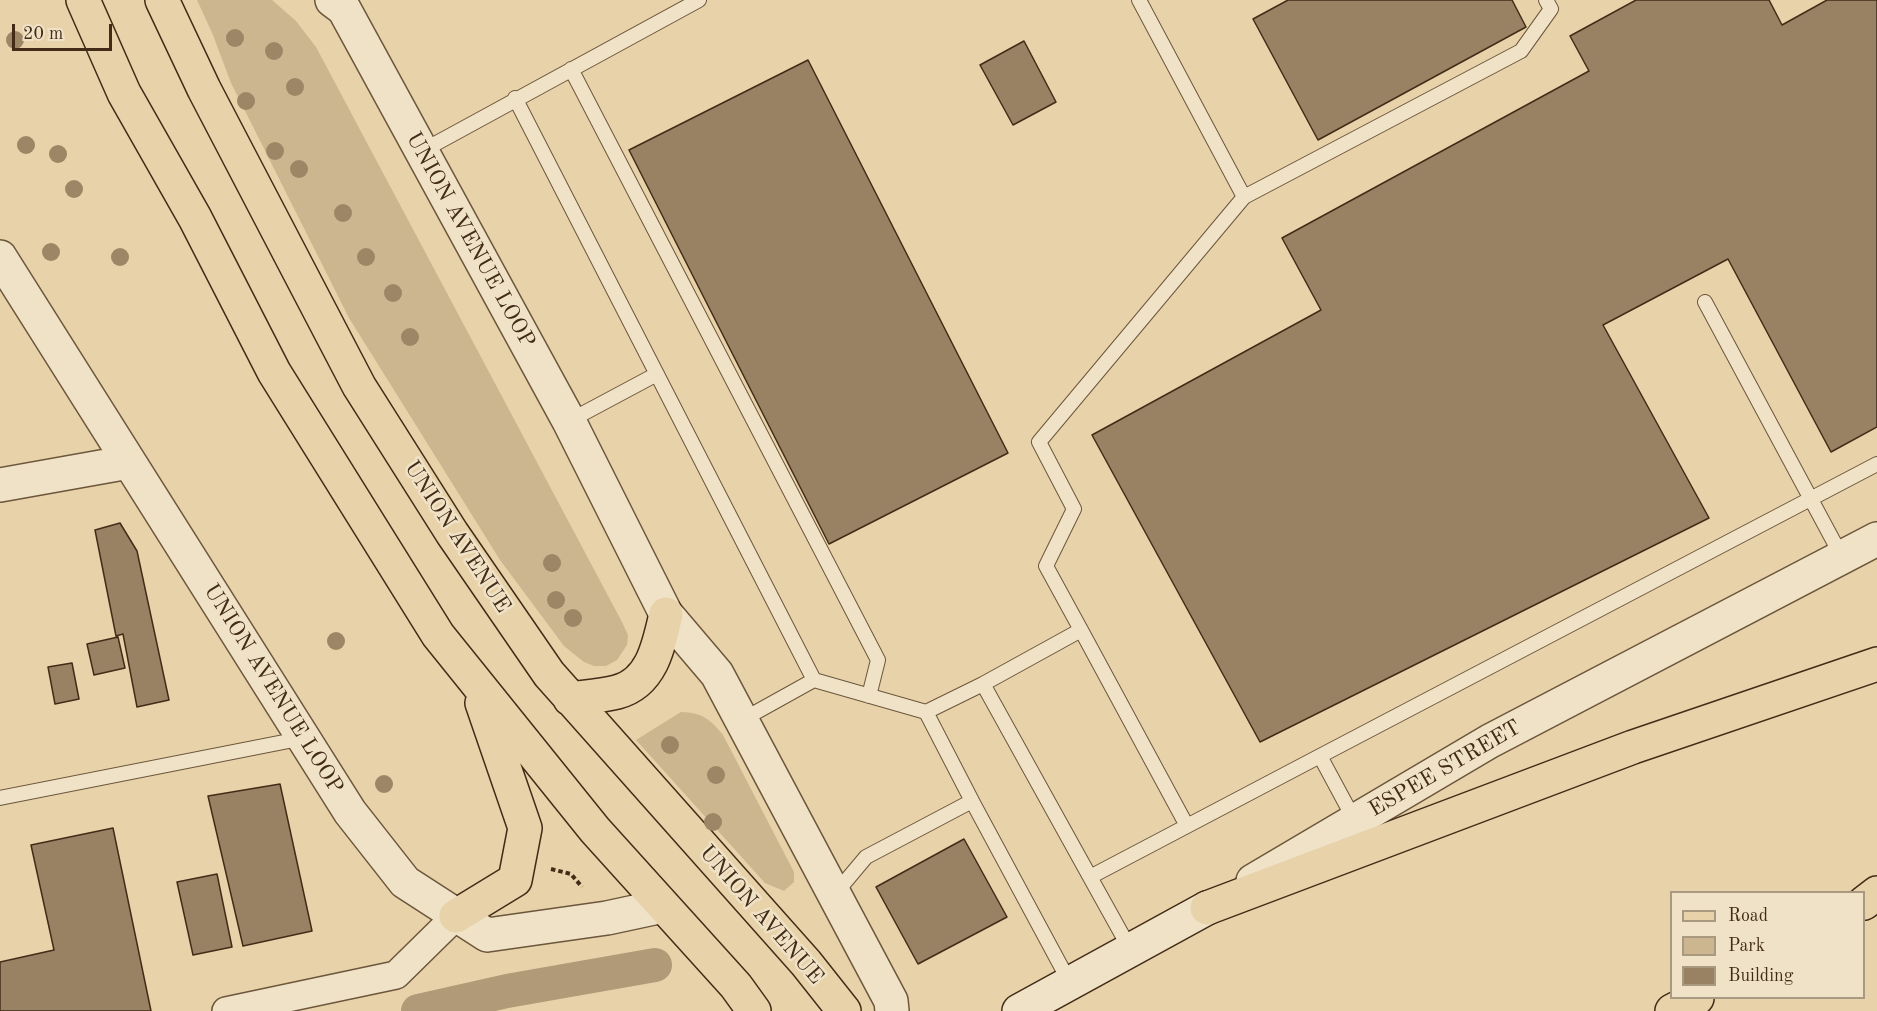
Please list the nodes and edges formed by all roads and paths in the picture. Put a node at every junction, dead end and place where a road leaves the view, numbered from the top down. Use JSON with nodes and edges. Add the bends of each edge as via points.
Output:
{"nodes":[{"id":1,"x":83,"y":0,"type":"edge"},
{"id":2,"x":162,"y":0,"type":"edge"},
{"id":3,"x":332,"y":0,"type":"edge"},
{"id":4,"x":699,"y":0,"type":"edge"},
{"id":5,"x":1139,"y":0,"type":"edge"},
{"id":6,"x":1546,"y":0,"type":"edge"},
{"id":7,"x":572,"y":69,"type":"junction"},
{"id":8,"x":515,"y":98,"type":"junction"},
{"id":9,"x":422,"y":151,"type":"junction"},
{"id":10,"x":1244,"y":197,"type":"junction"},
{"id":11,"x":0,"y":257,"type":"edge"},
{"id":12,"x":1705,"y":302,"type":"dead end"},
{"id":13,"x":657,"y":374,"type":"junction"},
{"id":14,"x":569,"y":422,"type":"junction"},
{"id":15,"x":129,"y":462,"type":"junction"},
{"id":16,"x":1877,"y":464,"type":"edge"},
{"id":17,"x":0,"y":485,"type":"edge"},
{"id":18,"x":1810,"y":499,"type":"junction"},
{"id":19,"x":1877,"y":539,"type":"edge"},
{"id":20,"x":1842,"y":557,"type":"junction"},
{"id":21,"x":666,"y":614,"type":"junction"},
{"id":22,"x":1081,"y":630,"type":"junction"},
{"id":23,"x":1877,"y":664,"type":"edge"},
{"id":24,"x":814,"y":680,"type":"junction"},
{"id":25,"x":475,"y":681,"type":"junction"},
{"id":26,"x":983,"y":684,"type":"junction"},
{"id":27,"x":869,"y":696,"type":"junction"},
{"id":28,"x":570,"y":699,"type":"junction"},
{"id":29,"x":926,"y":712,"type":"junction"},
{"id":30,"x":742,"y":721,"type":"junction"},
{"id":31,"x":304,"y":738,"type":"junction"},
{"id":32,"x":1320,"y":756,"type":"junction"},
{"id":33,"x":0,"y":798,"type":"edge"},
{"id":34,"x":972,"y":801,"type":"junction"},
{"id":35,"x":1187,"y":826,"type":"junction"},
{"id":36,"x":1363,"y":834,"type":"junction"},
{"id":37,"x":550,"y":868,"type":"dead end"},
{"id":38,"x":1090,"y":877,"type":"junction"},
{"id":39,"x":587,"y":892,"type":"dead end"},
{"id":40,"x":1877,"y":893,"type":"edge"},
{"id":41,"x":835,"y":894,"type":"junction"},
{"id":42,"x":1865,"y":902,"type":"edge"},
{"id":43,"x":663,"y":906,"type":"junction"},
{"id":44,"x":1207,"y":908,"type":"joint"},
{"id":45,"x":456,"y":916,"type":"junction"},
{"id":46,"x":1130,"y":949,"type":"junction"},
{"id":47,"x":1070,"y":983,"type":"junction"},
{"id":48,"x":1695,"y":999,"type":"edge"},
{"id":49,"x":226,"y":1011,"type":"edge"},
{"id":50,"x":754,"y":1011,"type":"edge"},
{"id":51,"x":844,"y":1011,"type":"edge"},
{"id":52,"x":892,"y":1011,"type":"edge"},
{"id":53,"x":1019,"y":1011,"type":"edge"},
{"id":54,"x":1672,"y":1011,"type":"edge"}],
"edges":[{"from":1,"to":25,"type":"main road","via":[[124,93],[195,218],[274,372],[438,635]]},
{"from":2,"to":28,"type":"main road","name":"UNION AVENUE","via":[[204,89],[359,386],[452,533]]},
{"from":3,"to":9,"type":"street","name":"UNION AVENUE LOOP","via":[[344,9]]},
{"from":4,"to":7,"type":"lane"},
{"from":5,"to":10,"type":"lane"},
{"from":6,"to":10,"type":"lane","via":[[1551,9],[1521,51]]},
{"from":7,"to":8,"type":"lane"},
{"from":7,"to":27,"type":"lane","via":[[878,660]]},
{"from":8,"to":9,"type":"lane"},
{"from":8,"to":13,"type":"lane"},
{"from":9,"to":14,"type":"street","name":"UNION AVENUE LOOP"},
{"from":10,"to":22,"type":"lane","via":[[1039,442],[1074,509],[1046,566]]},
{"from":11,"to":15,"type":"street","name":"UNION AVENUE LOOP"},
{"from":12,"to":18,"type":"lane"},
{"from":13,"to":14,"type":"lane"},
{"from":13,"to":24,"type":"lane"},
{"from":14,"to":21,"type":"street","name":"UNION AVENUE LOOP"},
{"from":15,"to":17,"type":"street"},
{"from":15,"to":31,"type":"street","name":"UNION AVENUE LOOP"},
{"from":16,"to":18,"type":"lane"},
{"from":18,"to":20,"type":"lane"},
{"from":18,"to":32,"type":"lane"},
{"from":19,"to":20,"type":"street","name":"ESPEE STREET"},
{"from":20,"to":36,"type":"street","name":"ESPEE STREET","via":[[1490,741]]},
{"from":21,"to":28,"type":"main road","via":[[658,648],[643,677],[618,692]]},
{"from":21,"to":30,"type":"street","via":[[717,674]]},
{"from":22,"to":26,"type":"lane"},
{"from":22,"to":35,"type":"lane"},
{"from":23,"to":36,"type":"main road"},
{"from":24,"to":27,"type":"lane"},
{"from":24,"to":30,"type":"lane"},
{"from":25,"to":43,"type":"main road","via":[[595,830]]},
{"from":25,"to":45,"type":"main road","via":[[525,828],[515,879]]},
{"from":26,"to":29,"type":"lane"},
{"from":26,"to":38,"type":"lane"},
{"from":27,"to":29,"type":"lane"},
{"from":28,"to":51,"type":"main road","name":"UNION AVENUE","via":[[806,963]]},
{"from":29,"to":34,"type":"lane"},
{"from":30,"to":41,"type":"street"},
{"from":31,"to":33,"type":"lane"},
{"from":31,"to":45,"type":"street","name":"UNION AVENUE LOOP","via":[[350,812],[405,882]]},
{"from":32,"to":35,"type":"lane"},
{"from":32,"to":36,"type":"lane"},
{"from":34,"to":41,"type":"lane","via":[[866,857]]},
{"from":34,"to":47,"type":"lane"},
{"from":35,"to":38,"type":"lane"},
{"from":36,"to":44,"type":"main road"},
{"from":37,"to":39,"type":"path","via":[[571,874]]},
{"from":38,"to":46,"type":"lane"},
{"from":40,"to":42,"type":"main road"},
{"from":41,"to":52,"type":"street","via":[[891,1001]]},
{"from":43,"to":45,"type":"street","name":"UNION AVENUE LOOP","via":[[487,935]]},
{"from":43,"to":50,"type":"main road"},
{"from":44,"to":46,"type":"street"},
{"from":45,"to":49,"type":"street","via":[[396,975]]},
{"from":46,"to":47,"type":"street"},
{"from":47,"to":53,"type":"street"},
{"from":48,"to":54,"type":"main road"}]}
